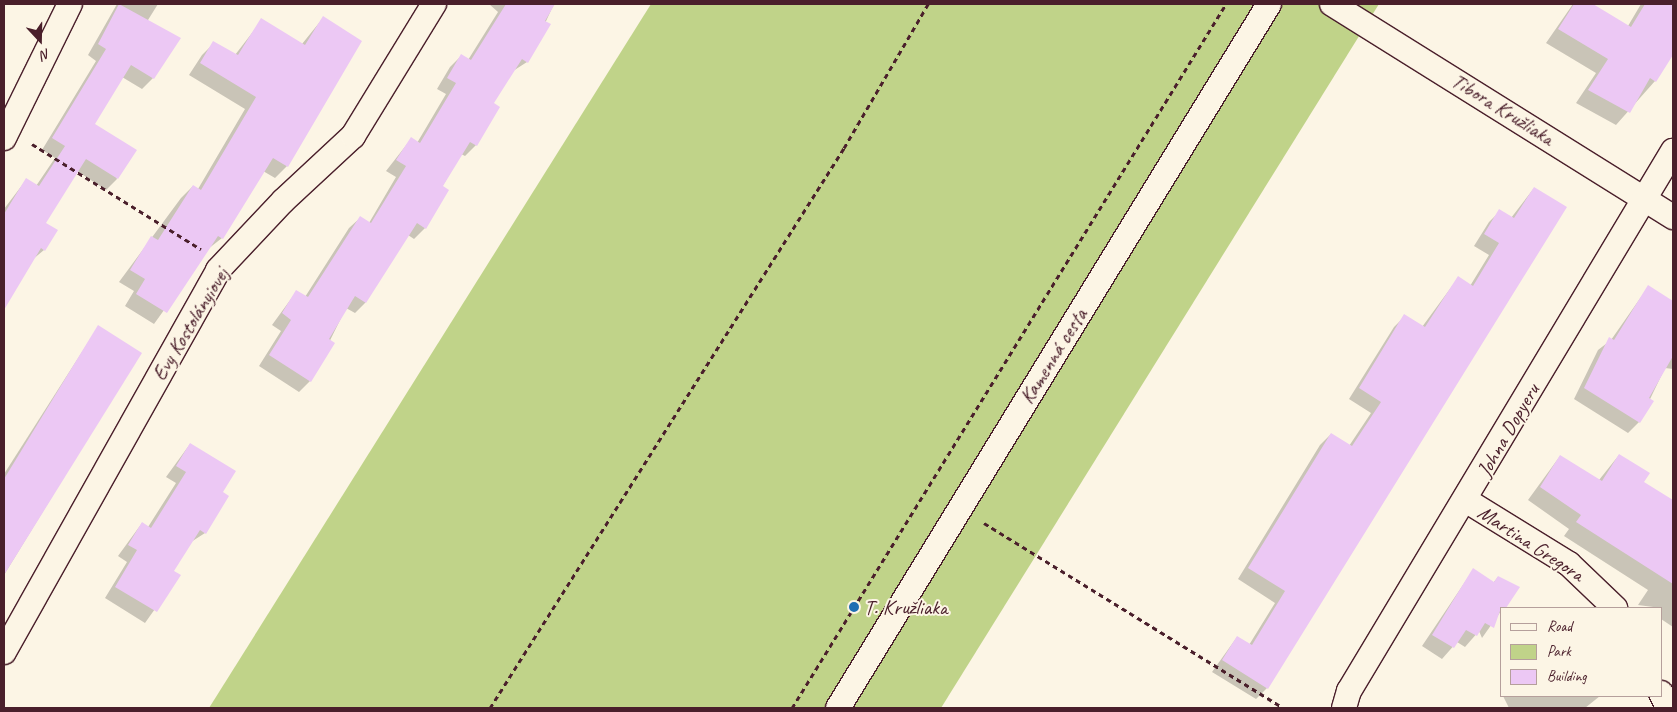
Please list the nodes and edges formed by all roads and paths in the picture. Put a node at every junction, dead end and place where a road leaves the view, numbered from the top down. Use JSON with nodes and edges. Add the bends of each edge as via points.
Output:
{"nodes":[{"id":1,"x":70,"y":4,"type":"edge"},
{"id":2,"x":434,"y":4,"type":"edge"},
{"id":3,"x":928,"y":4,"type":"edge"},
{"id":4,"x":1226,"y":4,"type":"edge"},
{"id":5,"x":1269,"y":4,"type":"edge"},
{"id":6,"x":1332,"y":4,"type":"edge"},
{"id":7,"x":6,"y":134,"type":"edge"},
{"id":8,"x":1673,"y":151,"type":"edge"},
{"id":9,"x":1645,"y":196,"type":"junction"},
{"id":10,"x":1673,"y":217,"type":"edge"},
{"id":11,"x":225,"y":264,"type":"junction"},
{"id":12,"x":1467,"y":500,"type":"junction"},
{"id":13,"x":980,"y":520,"type":"dead end"},
{"id":14,"x":1614,"y":607,"type":"edge"},
{"id":15,"x":4,"y":652,"type":"edge"},
{"id":16,"x":1662,"y":695,"type":"edge"},
{"id":17,"x":490,"y":708,"type":"edge"},
{"id":18,"x":792,"y":708,"type":"edge"},
{"id":19,"x":838,"y":708,"type":"edge"},
{"id":20,"x":1283,"y":708,"type":"edge"},
{"id":21,"x":1344,"y":708,"type":"edge"},
{"id":22,"x":1668,"y":708,"type":"edge"}],
"edges":[{"from":1,"to":7,"type":"street"},
{"from":2,"to":11,"type":"street","name":"Evy Kostolányiovej","via":[[353,136],[283,201]]},
{"from":3,"to":17,"type":"path","via":[[844,148]]},
{"from":4,"to":18,"type":"path"},
{"from":5,"to":19,"type":"street","name":"Kamenná cesta"},
{"from":6,"to":9,"type":"street","name":"Tibora Kružliaka"},
{"from":7,"to":11,"type":"path"},
{"from":8,"to":9,"type":"street","name":"Johna Dopyeru"},
{"from":9,"to":10,"type":"street","name":"Tibora Kružliaka"},
{"from":9,"to":12,"type":"street","name":"Johna Dopyeru"},
{"from":11,"to":15,"type":"street","name":"Evy Kostolányiovej"},
{"from":12,"to":14,"type":"street","name":"Martina Gregora","via":[[1569,564]]},
{"from":12,"to":21,"type":"street","name":"Johna Dopyeru","via":[[1349,691]]},
{"from":13,"to":20,"type":"path"},
{"from":16,"to":22,"type":"street"}]}
